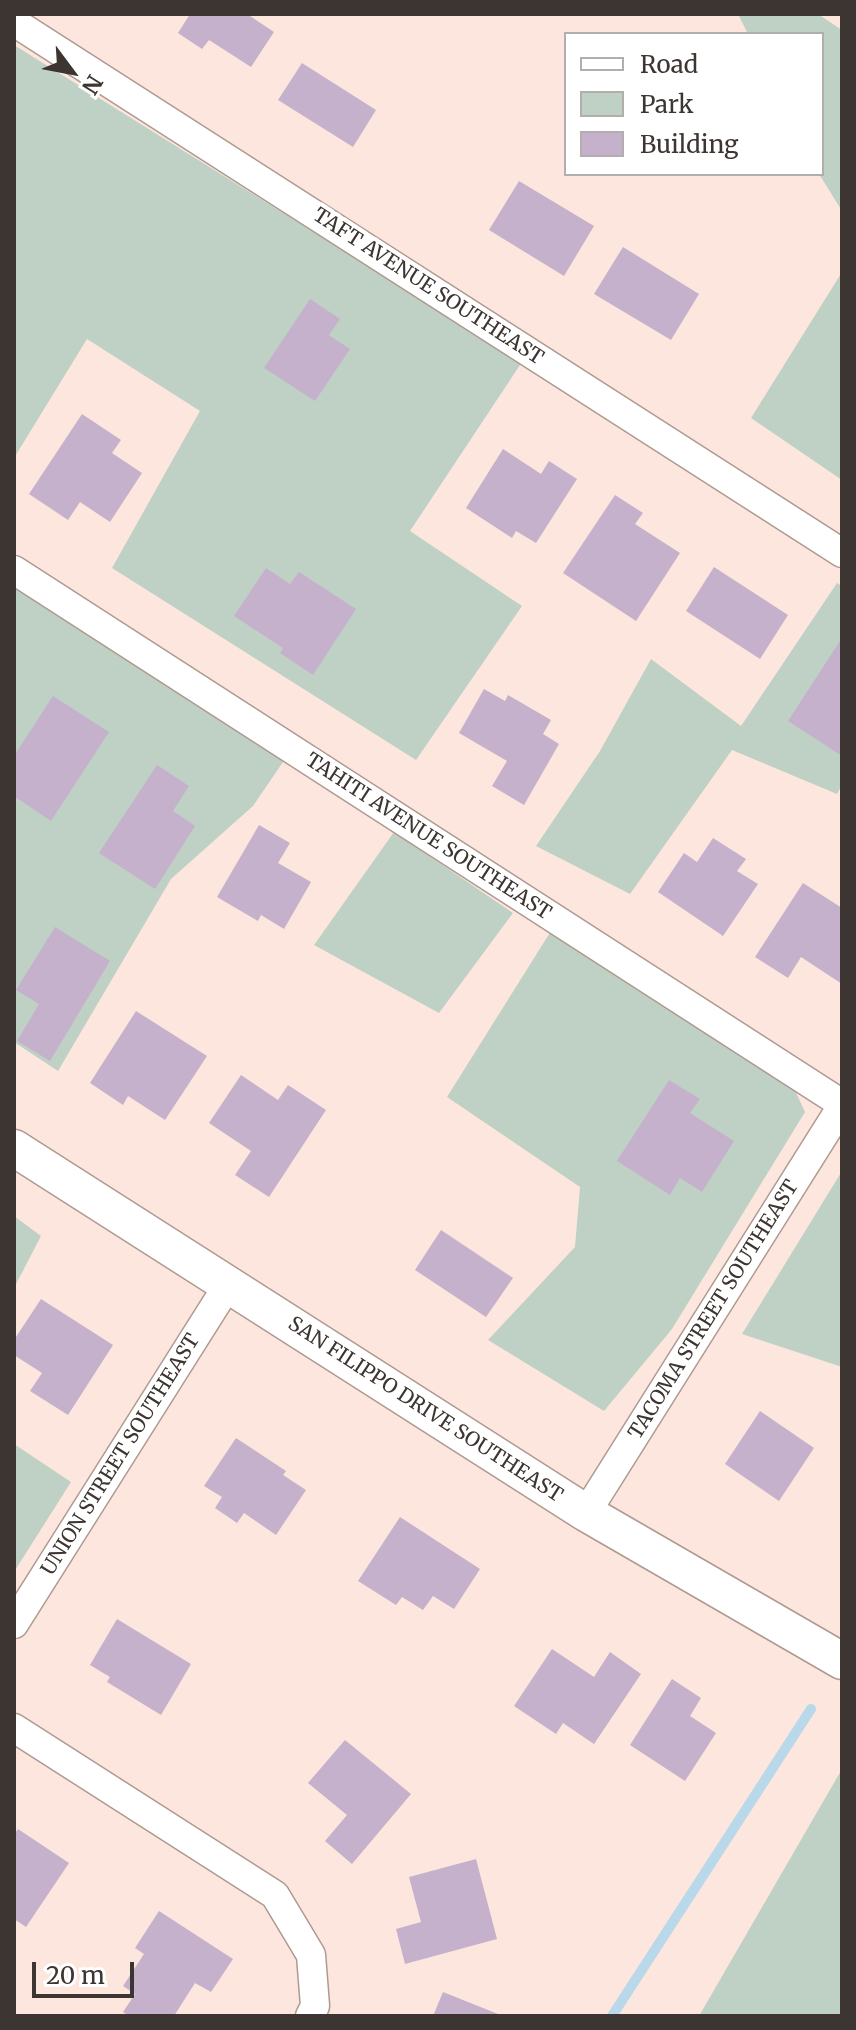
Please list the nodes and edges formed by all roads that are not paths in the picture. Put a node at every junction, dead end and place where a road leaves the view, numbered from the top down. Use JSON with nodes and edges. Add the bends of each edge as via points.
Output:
{"nodes":[{"id":1,"x":14,"y":22,"type":"edge"},
{"id":2,"x":842,"y":553,"type":"edge"},
{"id":3,"x":14,"y":570,"type":"edge"},
{"id":4,"x":842,"y":1105,"type":"edge"},
{"id":5,"x":14,"y":1148,"type":"edge"},
{"id":6,"x":228,"y":1285,"type":"junction"},
{"id":7,"x":586,"y":1513,"type":"junction"},
{"id":8,"x":14,"y":1624,"type":"edge"},
{"id":9,"x":842,"y":1661,"type":"edge"},
{"id":10,"x":14,"y":1728,"type":"edge"},
{"id":11,"x":310,"y":2016,"type":"edge"}],
"edges":[{"from":1,"to":2,"type":"street","name":"TAFT AVENUE SOUTHEAST"},
{"from":3,"to":4,"type":"street","name":"TAHITI AVENUE SOUTHEAST"},
{"from":4,"to":7,"type":"street","name":"TACOMA STREET SOUTHEAST"},
{"from":5,"to":6,"type":"street","name":"SAN FILIPPO DRIVE SOUTHEAST"},
{"from":6,"to":7,"type":"street","name":"SAN FILIPPO DRIVE SOUTHEAST"},
{"from":6,"to":8,"type":"street","name":"UNION STREET SOUTHEAST"},
{"from":7,"to":9,"type":"street","name":"SAN FILIPPO DRIVE SOUTHEAST"},
{"from":10,"to":11,"type":"street","via":[[275,1895],[311,1955],[315,2006]]}]}
